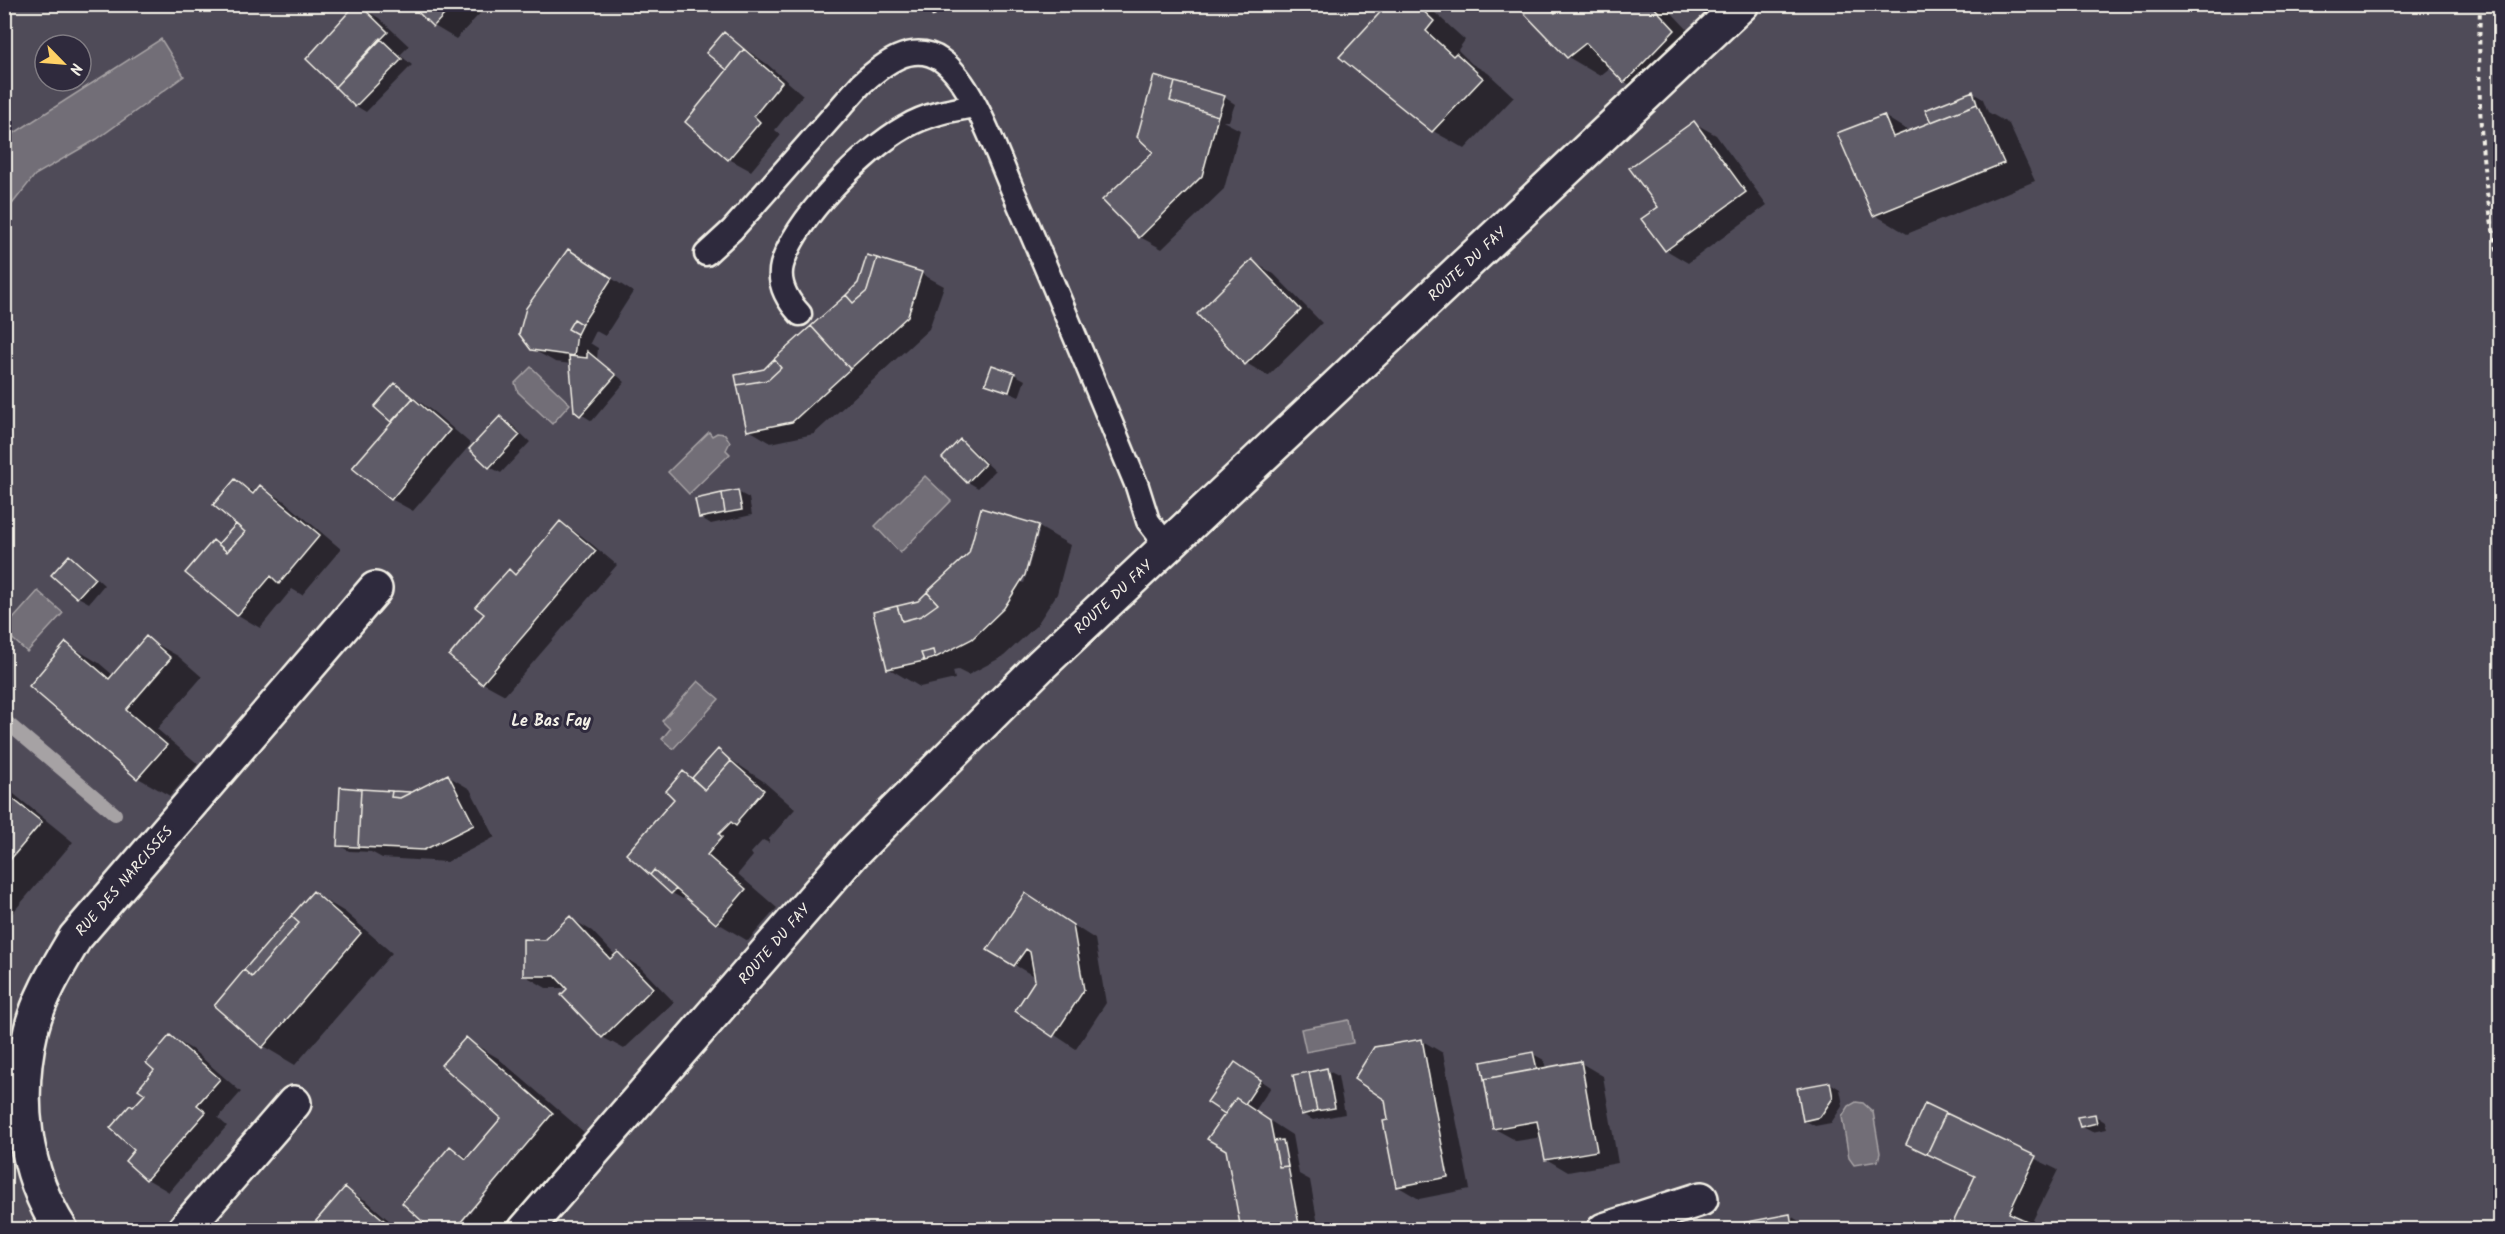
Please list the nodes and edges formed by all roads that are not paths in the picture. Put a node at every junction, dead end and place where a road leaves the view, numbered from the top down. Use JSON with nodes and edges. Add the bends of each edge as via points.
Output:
{"nodes":[{"id":1,"x":1742,"y":4,"type":"edge"},
{"id":2,"x":975,"y":106,"type":"junction"},
{"id":3,"x":706,"y":254,"type":"dead end"},
{"id":4,"x":800,"y":314,"type":"dead end"},
{"id":5,"x":1167,"y":546,"type":"junction"},
{"id":6,"x":375,"y":589,"type":"dead end"},
{"id":7,"x":294,"y":1103,"type":"dead end"},
{"id":8,"x":1701,"y":1199,"type":"dead end"},
{"id":9,"x":61,"y":1230,"type":"edge"},
{"id":10,"x":184,"y":1230,"type":"edge"},
{"id":11,"x":525,"y":1230,"type":"edge"},
{"id":12,"x":1604,"y":1230,"type":"edge"}],
"edges":[{"from":1,"to":5,"type":"street","name":"ROUTE DU FAY"},
{"from":2,"to":3,"type":"lane","via":[[960,80],[941,60],[925,53],[906,53],[883,64]]},
{"from":2,"to":4,"type":"lane","via":[[934,114],[906,126],[870,150],[826,197],[797,232],[782,266],[783,287]]},
{"from":2,"to":5,"type":"lane","via":[[1048,271],[1148,521]]},
{"from":5,"to":11,"type":"street","name":"ROUTE DU FAY","via":[[1042,664],[854,853]]},
{"from":6,"to":9,"type":"street","name":"RUE DES NARCISSES","via":[[75,938],[49,983],[32,1029],[24,1075],[24,1121],[45,1205]]},
{"from":7,"to":10,"type":"street"},
{"from":8,"to":12,"type":"street"}]}
